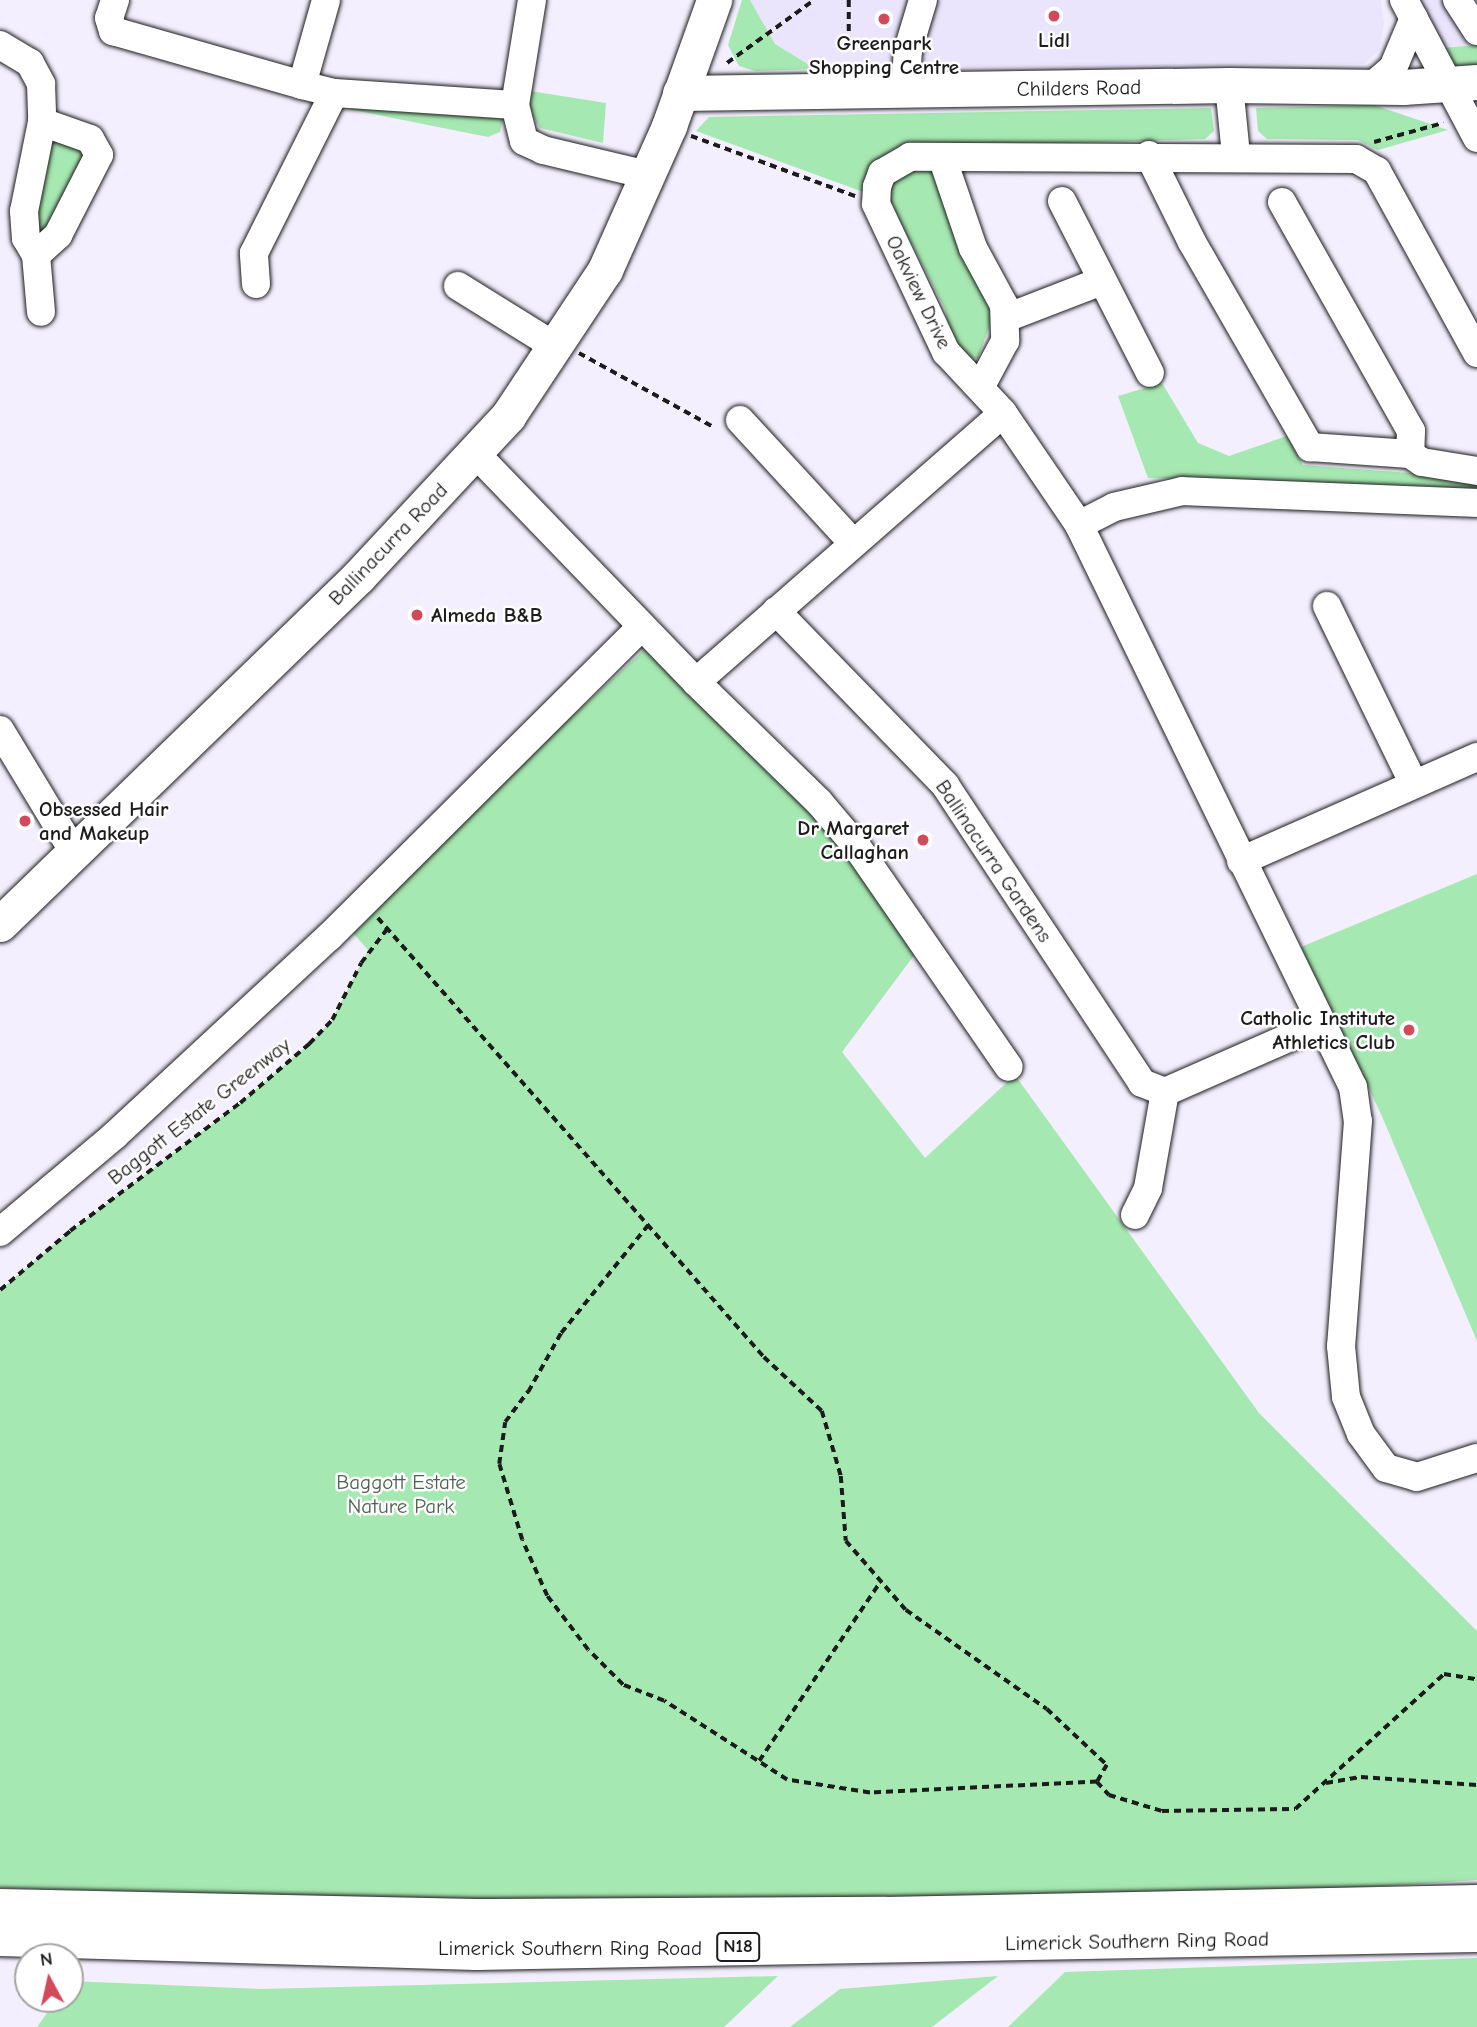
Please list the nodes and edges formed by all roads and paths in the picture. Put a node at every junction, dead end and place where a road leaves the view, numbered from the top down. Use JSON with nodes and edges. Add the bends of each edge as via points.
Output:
{"nodes":[{"id":1,"x":115,"y":0,"type":"edge"},
{"id":2,"x":326,"y":0,"type":"edge"},
{"id":3,"x":532,"y":0,"type":"edge"},
{"id":4,"x":714,"y":0,"type":"edge"},
{"id":5,"x":727,"y":0,"type":"edge"},
{"id":6,"x":814,"y":0,"type":"edge"},
{"id":7,"x":849,"y":0,"type":"edge"},
{"id":8,"x":923,"y":0,"type":"edge"},
{"id":9,"x":1457,"y":0,"type":"edge"},
{"id":10,"x":1409,"y":9,"type":"edge"},
{"id":11,"x":1477,"y":31,"type":"edge"},
{"id":12,"x":849,"y":39,"type":"dead end"},
{"id":13,"x":0,"y":45,"type":"edge"},
{"id":14,"x":727,"y":64,"type":"dead end"},
{"id":15,"x":1463,"y":83,"type":"edge"},
{"id":16,"x":302,"y":85,"type":"junction"},
{"id":17,"x":1229,"y":85,"type":"junction"},
{"id":18,"x":1371,"y":87,"type":"junction"},
{"id":19,"x":905,"y":91,"type":"junction"},
{"id":20,"x":334,"y":93,"type":"junction"},
{"id":21,"x":680,"y":93,"type":"junction"},
{"id":22,"x":741,"y":95,"type":"junction"},
{"id":23,"x":515,"y":105,"type":"junction"},
{"id":24,"x":42,"y":122,"type":"junction"},
{"id":25,"x":1443,"y":123,"type":"dead end"},
{"id":26,"x":688,"y":134,"type":"dead end"},
{"id":27,"x":1477,"y":138,"type":"edge"},
{"id":28,"x":1363,"y":145,"type":"dead end"},
{"id":29,"x":1149,"y":155,"type":"junction"},
{"id":30,"x":1236,"y":155,"type":"junction"},
{"id":31,"x":942,"y":157,"type":"junction"},
{"id":32,"x":648,"y":175,"type":"junction"},
{"id":33,"x":867,"y":200,"type":"dead end"},
{"id":34,"x":1062,"y":201,"type":"dead end"},
{"id":35,"x":1282,"y":202,"type":"dead end"},
{"id":36,"x":36,"y":255,"type":"junction"},
{"id":37,"x":1102,"y":281,"type":"junction"},
{"id":38,"x":257,"y":284,"type":"dead end"},
{"id":39,"x":458,"y":286,"type":"dead end"},
{"id":40,"x":40,"y":312,"type":"dead end"},
{"id":41,"x":1006,"y":318,"type":"junction"},
{"id":42,"x":558,"y":344,"type":"junction"},
{"id":43,"x":1477,"y":353,"type":"edge"},
{"id":44,"x":1150,"y":373,"type":"dead end"},
{"id":45,"x":981,"y":386,"type":"junction"},
{"id":46,"x":1003,"y":413,"type":"junction"},
{"id":47,"x":740,"y":420,"type":"dead end"},
{"id":48,"x":712,"y":426,"type":"dead end"},
{"id":49,"x":475,"y":453,"type":"junction"},
{"id":50,"x":1410,"y":454,"type":"junction"},
{"id":51,"x":1477,"y":471,"type":"edge"},
{"id":52,"x":1477,"y":503,"type":"edge"},
{"id":53,"x":1079,"y":525,"type":"junction"},
{"id":54,"x":853,"y":543,"type":"junction"},
{"id":55,"x":1327,"y":606,"type":"dead end"},
{"id":56,"x":776,"y":611,"type":"junction"},
{"id":57,"x":640,"y":628,"type":"junction"},
{"id":58,"x":696,"y":682,"type":"junction"},
{"id":59,"x":0,"y":730,"type":"edge"},
{"id":60,"x":1477,"y":757,"type":"edge"},
{"id":61,"x":1414,"y":784,"type":"junction"},
{"id":62,"x":75,"y":854,"type":"junction"},
{"id":63,"x":1241,"y":861,"type":"junction"},
{"id":64,"x":363,"y":901,"type":"junction"},
{"id":65,"x":0,"y":924,"type":"edge"},
{"id":66,"x":387,"y":929,"type":"junction"},
{"id":67,"x":1322,"y":1023,"type":"junction"},
{"id":68,"x":1009,"y":1067,"type":"dead end"},
{"id":69,"x":1165,"y":1092,"type":"junction"},
{"id":70,"x":1135,"y":1215,"type":"dead end"},
{"id":71,"x":648,"y":1225,"type":"junction"},
{"id":72,"x":0,"y":1233,"type":"edge"},
{"id":73,"x":0,"y":1290,"type":"edge"},
{"id":74,"x":1472,"y":1469,"type":"edge"},
{"id":75,"x":881,"y":1581,"type":"junction"},
{"id":76,"x":1477,"y":1679,"type":"edge"},
{"id":77,"x":759,"y":1760,"type":"junction"},
{"id":78,"x":1097,"y":1782,"type":"junction"},
{"id":79,"x":1324,"y":1783,"type":"junction"},
{"id":80,"x":1477,"y":1785,"type":"edge"},
{"id":81,"x":1477,"y":1904,"type":"edge"},
{"id":82,"x":0,"y":1908,"type":"edge"},
{"id":83,"x":1477,"y":1933,"type":"edge"},
{"id":84,"x":0,"y":1937,"type":"edge"}],
"edges":[{"from":1,"to":16,"type":"street","via":[[109,18],[113,31]]},
{"from":2,"to":16,"type":"street"},
{"from":3,"to":23,"type":"street"},
{"from":4,"to":21,"type":"main road","name":"Ballinacurra Road"},
{"from":5,"to":22,"type":"main road","via":[[716,61]]},
{"from":6,"to":14,"type":"path"},
{"from":7,"to":12,"type":"path"},
{"from":8,"to":19,"type":"street","via":[[908,50]]},
{"from":9,"to":11,"type":"street"},
{"from":10,"to":15,"type":"street"},
{"from":10,"to":18,"type":"street","via":[[1393,68]]},
{"from":13,"to":24,"type":"street","via":[[30,63],[41,84]]},
{"from":15,"to":18,"type":"main road","name":"Childers Road"},
{"from":15,"to":27,"type":"street"},
{"from":16,"to":20,"type":"street"},
{"from":17,"to":18,"type":"main road","name":"Childers Road"},
{"from":17,"to":19,"type":"main road","name":"Childers Road"},
{"from":17,"to":30,"type":"street"},
{"from":19,"to":22,"type":"main road","name":"Childers Road"},
{"from":20,"to":23,"type":"street"},
{"from":20,"to":38,"type":"street","via":[[254,253]]},
{"from":21,"to":22,"type":"main road","name":"Childers Road"},
{"from":21,"to":32,"type":"main road","name":"Ballinacurra Road"},
{"from":23,"to":32,"type":"street","via":[[518,132],[530,147]]},
{"from":24,"to":36,"type":"street","via":[[24,211],[26,238]]},
{"from":24,"to":36,"type":"street","via":[[90,139],[99,155],[58,235]]},
{"from":25,"to":28,"type":"path"},
{"from":26,"to":33,"type":"path"},
{"from":29,"to":30,"type":"street","name":"Oakview Drive"},
{"from":29,"to":31,"type":"street","name":"Oakview Drive"},
{"from":29,"to":50,"type":"street","via":[[1192,242],[1310,447]]},
{"from":30,"to":43,"type":"street","name":"Oakview Drive","via":[[1324,155],[1371,164]]},
{"from":31,"to":41,"type":"street","via":[[973,248],[1004,304]]},
{"from":31,"to":45,"type":"street","name":"Oakview Drive","via":[[894,163],[882,173],[876,204],[946,352],[961,372]]},
{"from":32,"to":42,"type":"main road","name":"Ballinacurra Road","via":[[604,270]]},
{"from":34,"to":37,"type":"street"},
{"from":35,"to":50,"type":"street","via":[[1411,431]]},
{"from":36,"to":40,"type":"street"},
{"from":37,"to":41,"type":"street"},
{"from":37,"to":44,"type":"street"},
{"from":39,"to":42,"type":"street"},
{"from":41,"to":45,"type":"street","via":[[1005,341]]},
{"from":42,"to":48,"type":"path"},
{"from":42,"to":49,"type":"main road","name":"Ballinacurra Road"},
{"from":45,"to":46,"type":"street"},
{"from":46,"to":53,"type":"street"},
{"from":46,"to":54,"type":"street"},
{"from":47,"to":54,"type":"street"},
{"from":49,"to":57,"type":"street"},
{"from":49,"to":62,"type":"main road","name":"Ballinacurra Road","via":[[359,576]]},
{"from":50,"to":51,"type":"street","via":[[1422,462]]},
{"from":52,"to":53,"type":"street","via":[[1182,491],[1114,507]]},
{"from":53,"to":63,"type":"street"},
{"from":54,"to":56,"type":"street"},
{"from":55,"to":61,"type":"street"},
{"from":56,"to":58,"type":"street"},
{"from":56,"to":69,"type":"street","name":"Ballinacurra Gardens","via":[[945,785],[1142,1083]]},
{"from":57,"to":58,"type":"street"},
{"from":57,"to":64,"type":"street"},
{"from":58,"to":68,"type":"street","via":[[819,802],[857,847]]},
{"from":59,"to":62,"type":"street"},
{"from":60,"to":61,"type":"street"},
{"from":61,"to":63,"type":"street"},
{"from":62,"to":65,"type":"main road","name":"Ballinacurra Road"},
{"from":63,"to":67,"type":"street"},
{"from":64,"to":66,"type":"path"},
{"from":64,"to":72,"type":"street","via":[[115,1135]]},
{"from":66,"to":71,"type":"path"},
{"from":66,"to":73,"type":"path","name":"Baggott Estate Greenway","via":[[360,963],[332,1020],[309,1044]]},
{"from":67,"to":69,"type":"street"},
{"from":67,"to":74,"type":"street","via":[[1353,1087],[1358,1121],[1341,1346],[1346,1397],[1361,1434],[1386,1468],[1417,1477]]},
{"from":69,"to":70,"type":"street","via":[[1149,1188]]},
{"from":71,"to":75,"type":"path","via":[[764,1357],[822,1411],[841,1476],[846,1541]]},
{"from":71,"to":77,"type":"path","via":[[561,1333],[505,1422],[499,1464],[522,1540],[547,1596],[588,1650],[624,1685],[664,1701]]},
{"from":75,"to":77,"type":"path"},
{"from":75,"to":78,"type":"path","via":[[906,1610],[1047,1709],[1107,1765]]},
{"from":76,"to":79,"type":"path","via":[[1444,1674]]},
{"from":77,"to":78,"type":"path","via":[[787,1780],[870,1793]]},
{"from":78,"to":79,"type":"path","via":[[1109,1795],[1162,1811],[1295,1809]]},
{"from":79,"to":80,"type":"path","via":[[1361,1777]]},
{"from":81,"to":82,"type":"highway","name":"Limerick Southern Ring Road","number":"N18","via":[[885,1916],[489,1918]]},
{"from":83,"to":84,"type":"highway","name":"Limerick Southern Ring Road","number":"N18","via":[[476,1951]]}]}
